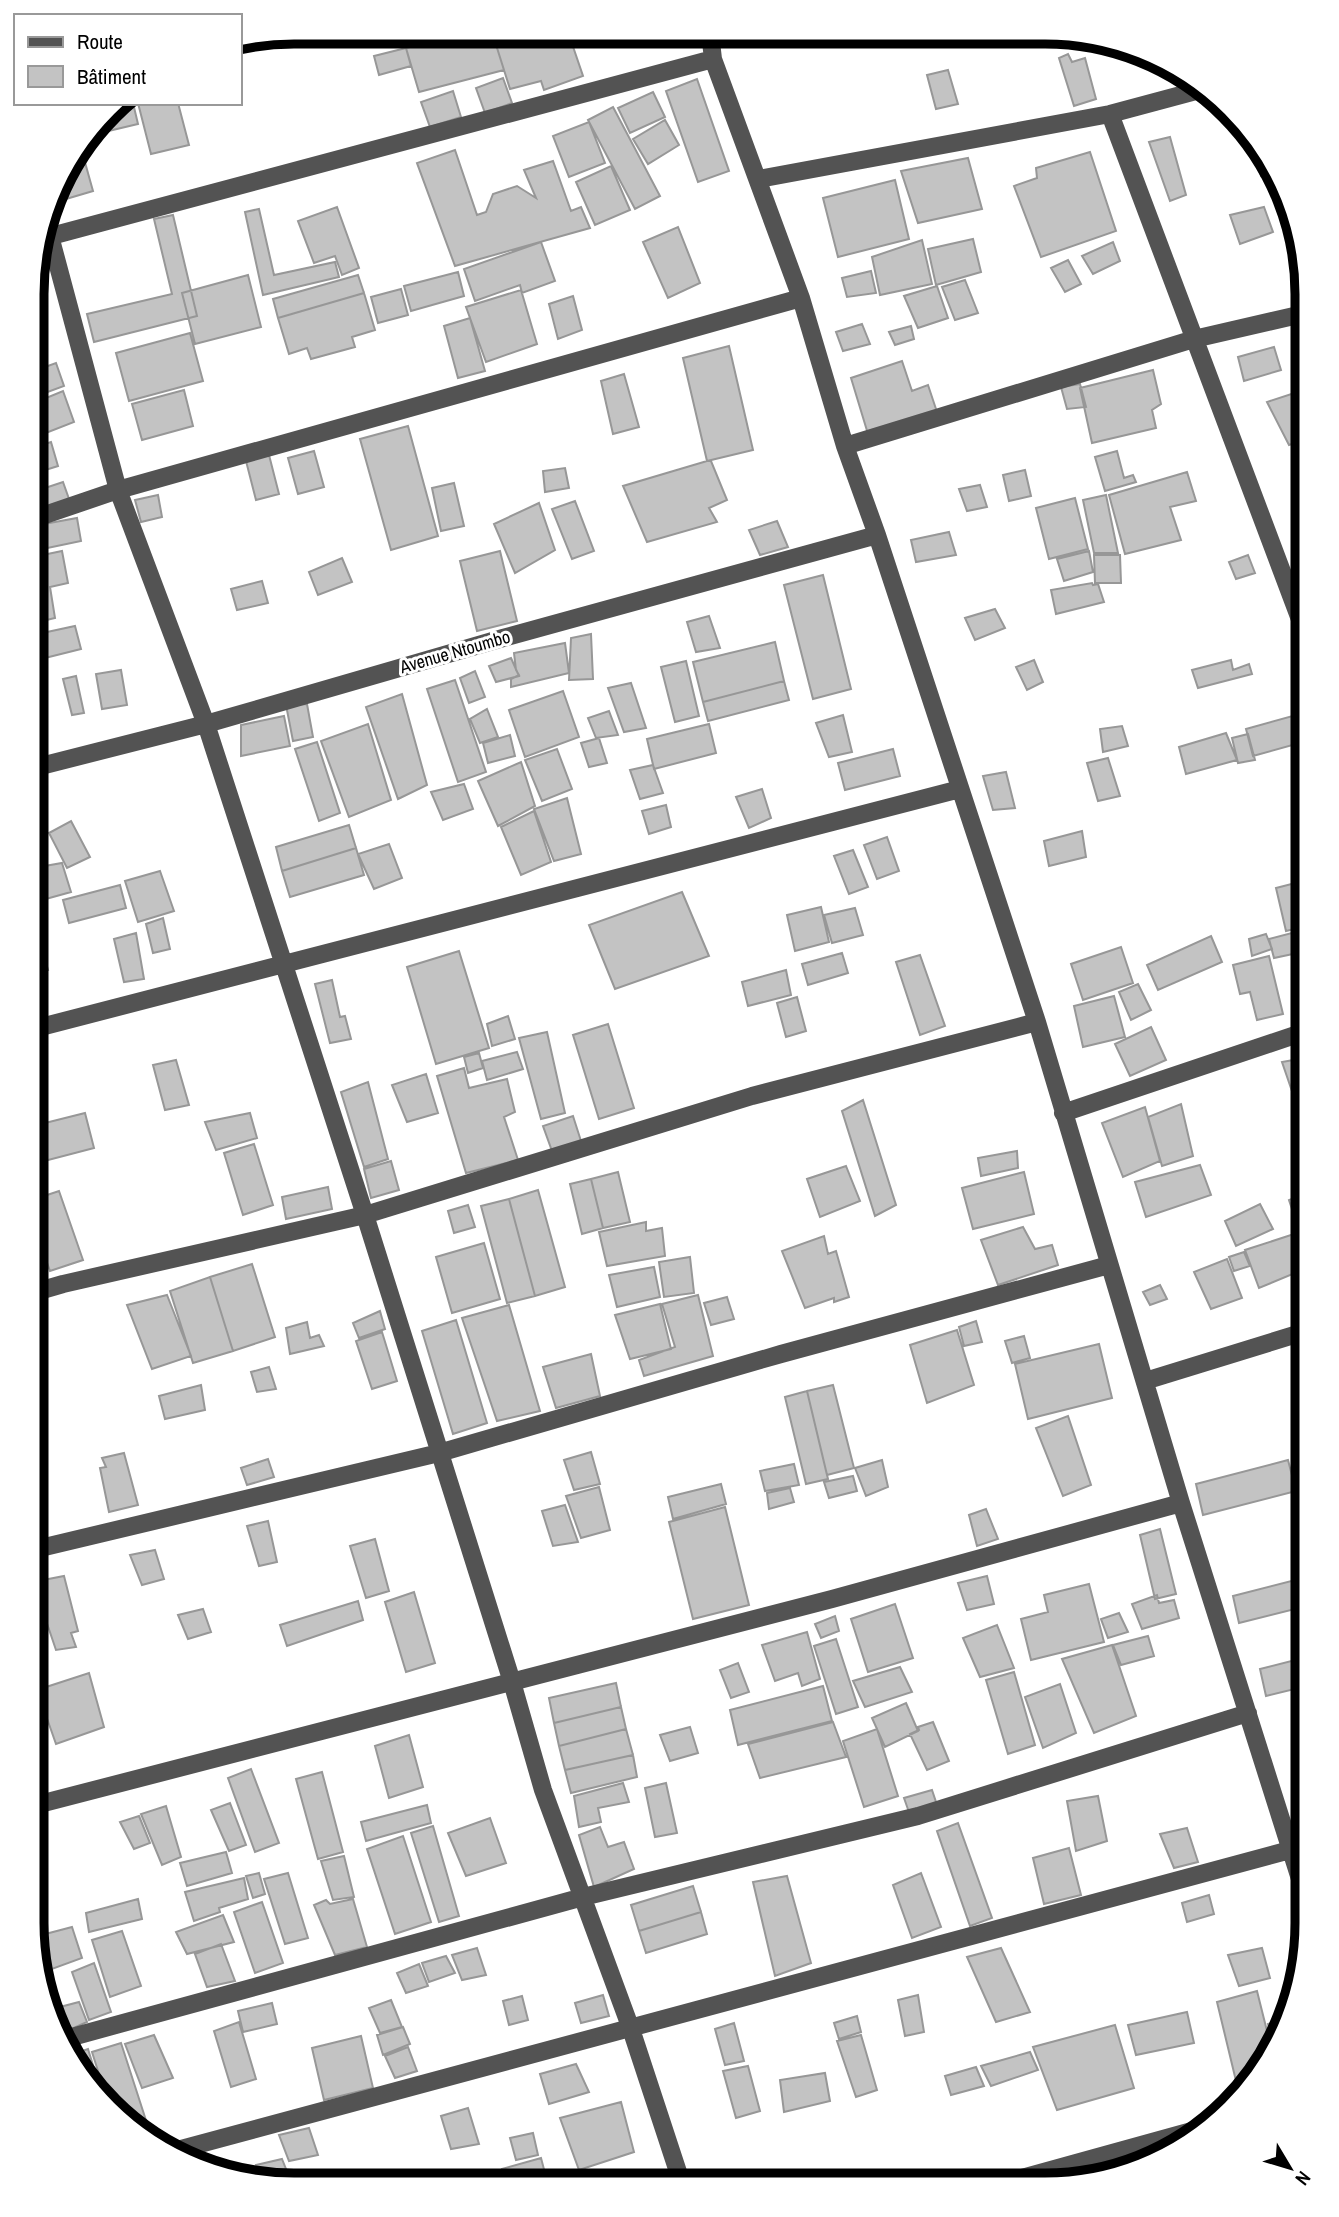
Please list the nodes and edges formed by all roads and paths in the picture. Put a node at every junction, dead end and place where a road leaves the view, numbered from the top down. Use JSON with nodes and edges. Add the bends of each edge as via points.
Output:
{"nodes":[{"id":1,"x":711,"y":44,"type":"edge"},
{"id":2,"x":713,"y":59,"type":"junction"},
{"id":3,"x":1193,"y":92,"type":"edge"},
{"id":4,"x":1110,"y":114,"type":"junction"},
{"id":5,"x":759,"y":179,"type":"junction"},
{"id":6,"x":51,"y":235,"type":"edge"},
{"id":7,"x":48,"y":249,"type":"edge"},
{"id":8,"x":801,"y":298,"type":"junction"},
{"id":9,"x":1295,"y":316,"type":"edge"},
{"id":10,"x":1194,"y":339,"type":"junction"},
{"id":11,"x":845,"y":446,"type":"junction"},
{"id":12,"x":118,"y":490,"type":"junction"},
{"id":13,"x":44,"y":515,"type":"edge"},
{"id":14,"x":877,"y":535,"type":"junction"},
{"id":15,"x":1295,"y":606,"type":"edge"},
{"id":16,"x":205,"y":724,"type":"junction"},
{"id":17,"x":44,"y":765,"type":"edge"},
{"id":18,"x":960,"y":789,"type":"junction"},
{"id":19,"x":284,"y":965,"type":"junction"},
{"id":20,"x":1037,"y":1022,"type":"junction"},
{"id":21,"x":44,"y":1026,"type":"edge"},
{"id":22,"x":1295,"y":1035,"type":"edge"},
{"id":23,"x":1063,"y":1114,"type":"junction"},
{"id":24,"x":365,"y":1215,"type":"junction"},
{"id":25,"x":1109,"y":1265,"type":"junction"},
{"id":26,"x":44,"y":1290,"type":"edge"},
{"id":27,"x":1295,"y":1335,"type":"edge"},
{"id":28,"x":1145,"y":1381,"type":"junction"},
{"id":29,"x":439,"y":1454,"type":"junction"},
{"id":30,"x":1181,"y":1503,"type":"junction"},
{"id":31,"x":44,"y":1547,"type":"edge"},
{"id":32,"x":512,"y":1682,"type":"junction"},
{"id":33,"x":1248,"y":1713,"type":"junction"},
{"id":34,"x":44,"y":1803,"type":"edge"},
{"id":35,"x":1290,"y":1850,"type":"junction"},
{"id":36,"x":1295,"y":1865,"type":"edge"},
{"id":37,"x":583,"y":1897,"type":"junction"},
{"id":38,"x":631,"y":2029,"type":"junction"},
{"id":39,"x":72,"y":2037,"type":"edge"},
{"id":40,"x":1178,"y":2135,"type":"edge"},
{"id":41,"x":185,"y":2148,"type":"edge"},
{"id":42,"x":678,"y":2173,"type":"edge"},
{"id":43,"x":1040,"y":2173,"type":"edge"}],
"edges":[{"from":1,"to":2,"type":"street"},
{"from":2,"to":5,"type":"street"},
{"from":2,"to":6,"type":"street"},
{"from":3,"to":4,"type":"street"},
{"from":4,"to":5,"type":"street"},
{"from":4,"to":10,"type":"street"},
{"from":5,"to":8,"type":"street"},
{"from":7,"to":12,"type":"street"},
{"from":8,"to":11,"type":"street"},
{"from":8,"to":12,"type":"street"},
{"from":9,"to":10,"type":"street"},
{"from":10,"to":11,"type":"street"},
{"from":10,"to":15,"type":"street"},
{"from":11,"to":14,"type":"street"},
{"from":12,"to":13,"type":"street"},
{"from":12,"to":16,"type":"street"},
{"from":14,"to":16,"type":"street","name":"Avenue Ntoumbo"},
{"from":14,"to":18,"type":"street"},
{"from":16,"to":17,"type":"street","name":"Avenue Ntoumbo"},
{"from":16,"to":19,"type":"street"},
{"from":18,"to":19,"type":"street"},
{"from":18,"to":20,"type":"street"},
{"from":19,"to":21,"type":"street"},
{"from":19,"to":24,"type":"street"},
{"from":20,"to":23,"type":"street"},
{"from":20,"to":24,"type":"street","via":[[752,1096]]},
{"from":22,"to":23,"type":"street"},
{"from":23,"to":25,"type":"street"},
{"from":24,"to":26,"type":"street"},
{"from":24,"to":29,"type":"street"},
{"from":25,"to":28,"type":"street"},
{"from":25,"to":29,"type":"street"},
{"from":27,"to":28,"type":"street"},
{"from":28,"to":30,"type":"street"},
{"from":29,"to":31,"type":"street"},
{"from":29,"to":32,"type":"street"},
{"from":30,"to":32,"type":"street"},
{"from":30,"to":33,"type":"street"},
{"from":32,"to":34,"type":"street"},
{"from":32,"to":37,"type":"street","via":[[543,1790]]},
{"from":33,"to":35,"type":"street"},
{"from":33,"to":37,"type":"street","via":[[918,1816]]},
{"from":35,"to":36,"type":"street"},
{"from":35,"to":38,"type":"street"},
{"from":37,"to":38,"type":"street"},
{"from":37,"to":39,"type":"street"},
{"from":38,"to":41,"type":"street"},
{"from":38,"to":42,"type":"street"},
{"from":40,"to":43,"type":"street"}]}
